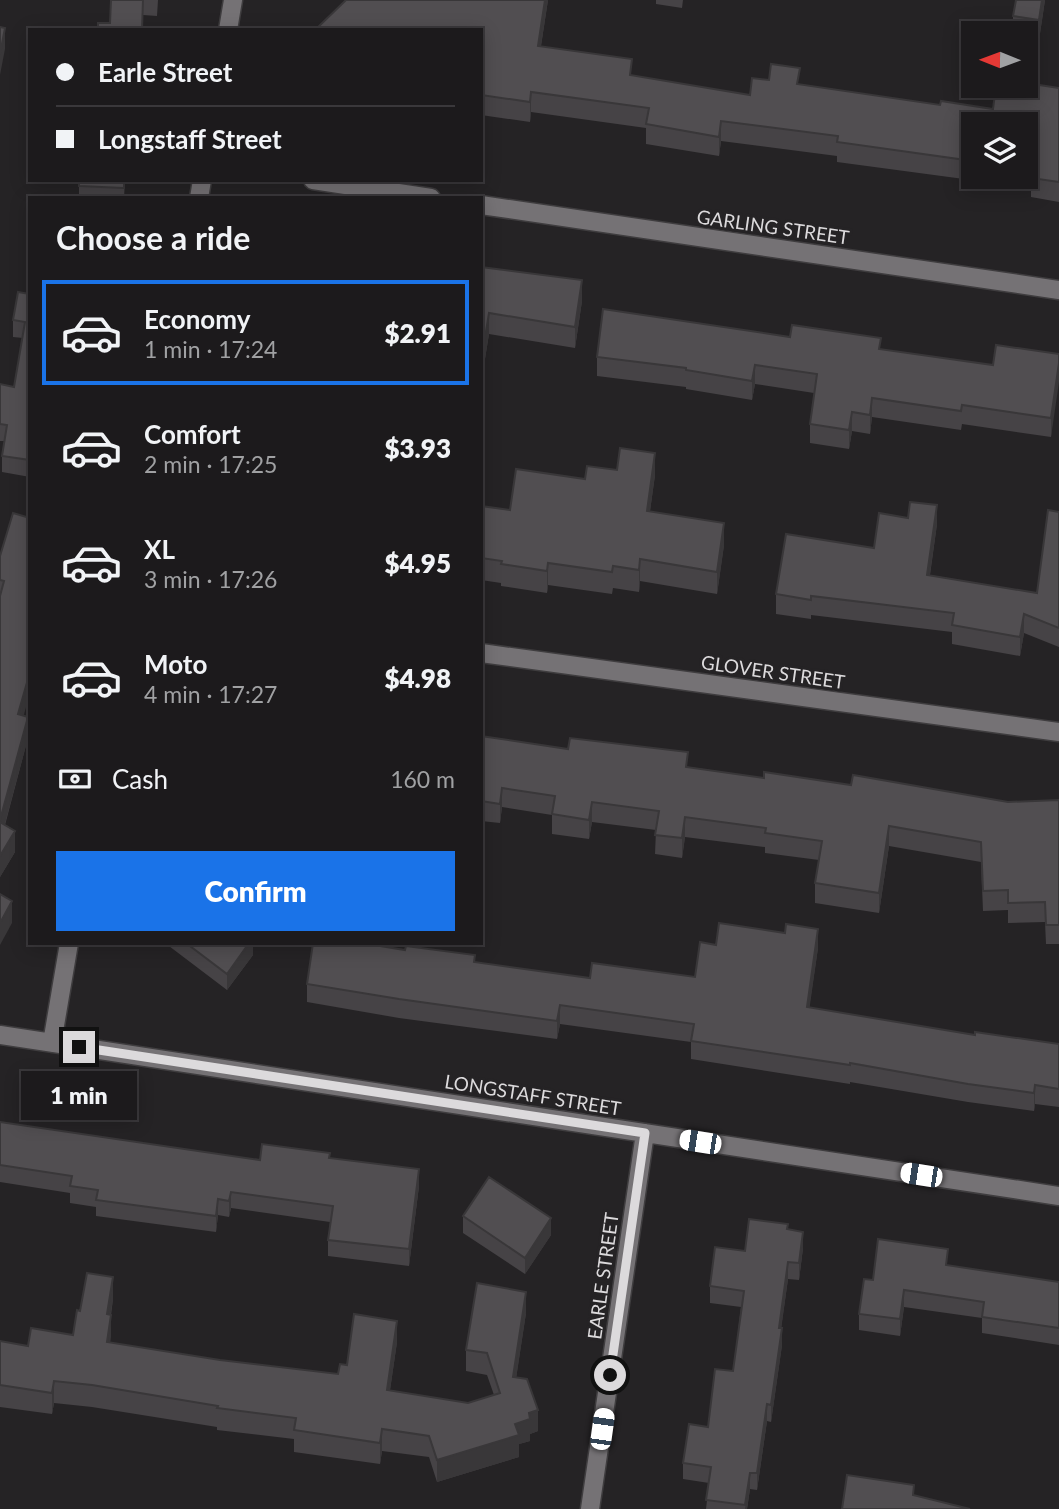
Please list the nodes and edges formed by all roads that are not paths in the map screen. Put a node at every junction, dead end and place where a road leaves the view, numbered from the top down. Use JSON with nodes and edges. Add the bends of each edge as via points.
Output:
{"nodes":[{"id":1,"x":233,"y":0,"type":"edge"},
{"id":2,"x":228,"y":28,"type":"edge"},
{"id":3,"x":326,"y":182,"type":"edge"},
{"id":4,"x":418,"y":196,"type":"edge"},
{"id":5,"x":483,"y":205,"type":"edge"},
{"id":6,"x":1059,"y":290,"type":"edge"},
{"id":7,"x":483,"y":653,"type":"edge"},
{"id":8,"x":1059,"y":732,"type":"edge"},
{"id":9,"x":69,"y":945,"type":"edge"},
{"id":10,"x":0,"y":1035,"type":"edge"},
{"id":11,"x":51,"y":1043,"type":"junction"},
{"id":12,"x":645,"y":1133,"type":"junction"},
{"id":13,"x":1059,"y":1196,"type":"edge"},
{"id":14,"x":590,"y":1509,"type":"edge"}],
"edges":[{"from":1,"to":2,"type":"street"},
{"from":3,"to":4,"type":"street"},
{"from":5,"to":6,"type":"street","name":"GARLING STREET"},
{"from":7,"to":8,"type":"street","name":"GLOVER STREET"},
{"from":9,"to":11,"type":"street"},
{"from":10,"to":11,"type":"street","name":"LONGSTAFF STREET"},
{"from":11,"to":12,"type":"street","name":"LONGSTAFF STREET"},
{"from":12,"to":13,"type":"street","name":"LONGSTAFF STREET"},
{"from":12,"to":14,"type":"street","name":"EARLE STREET"}]}
